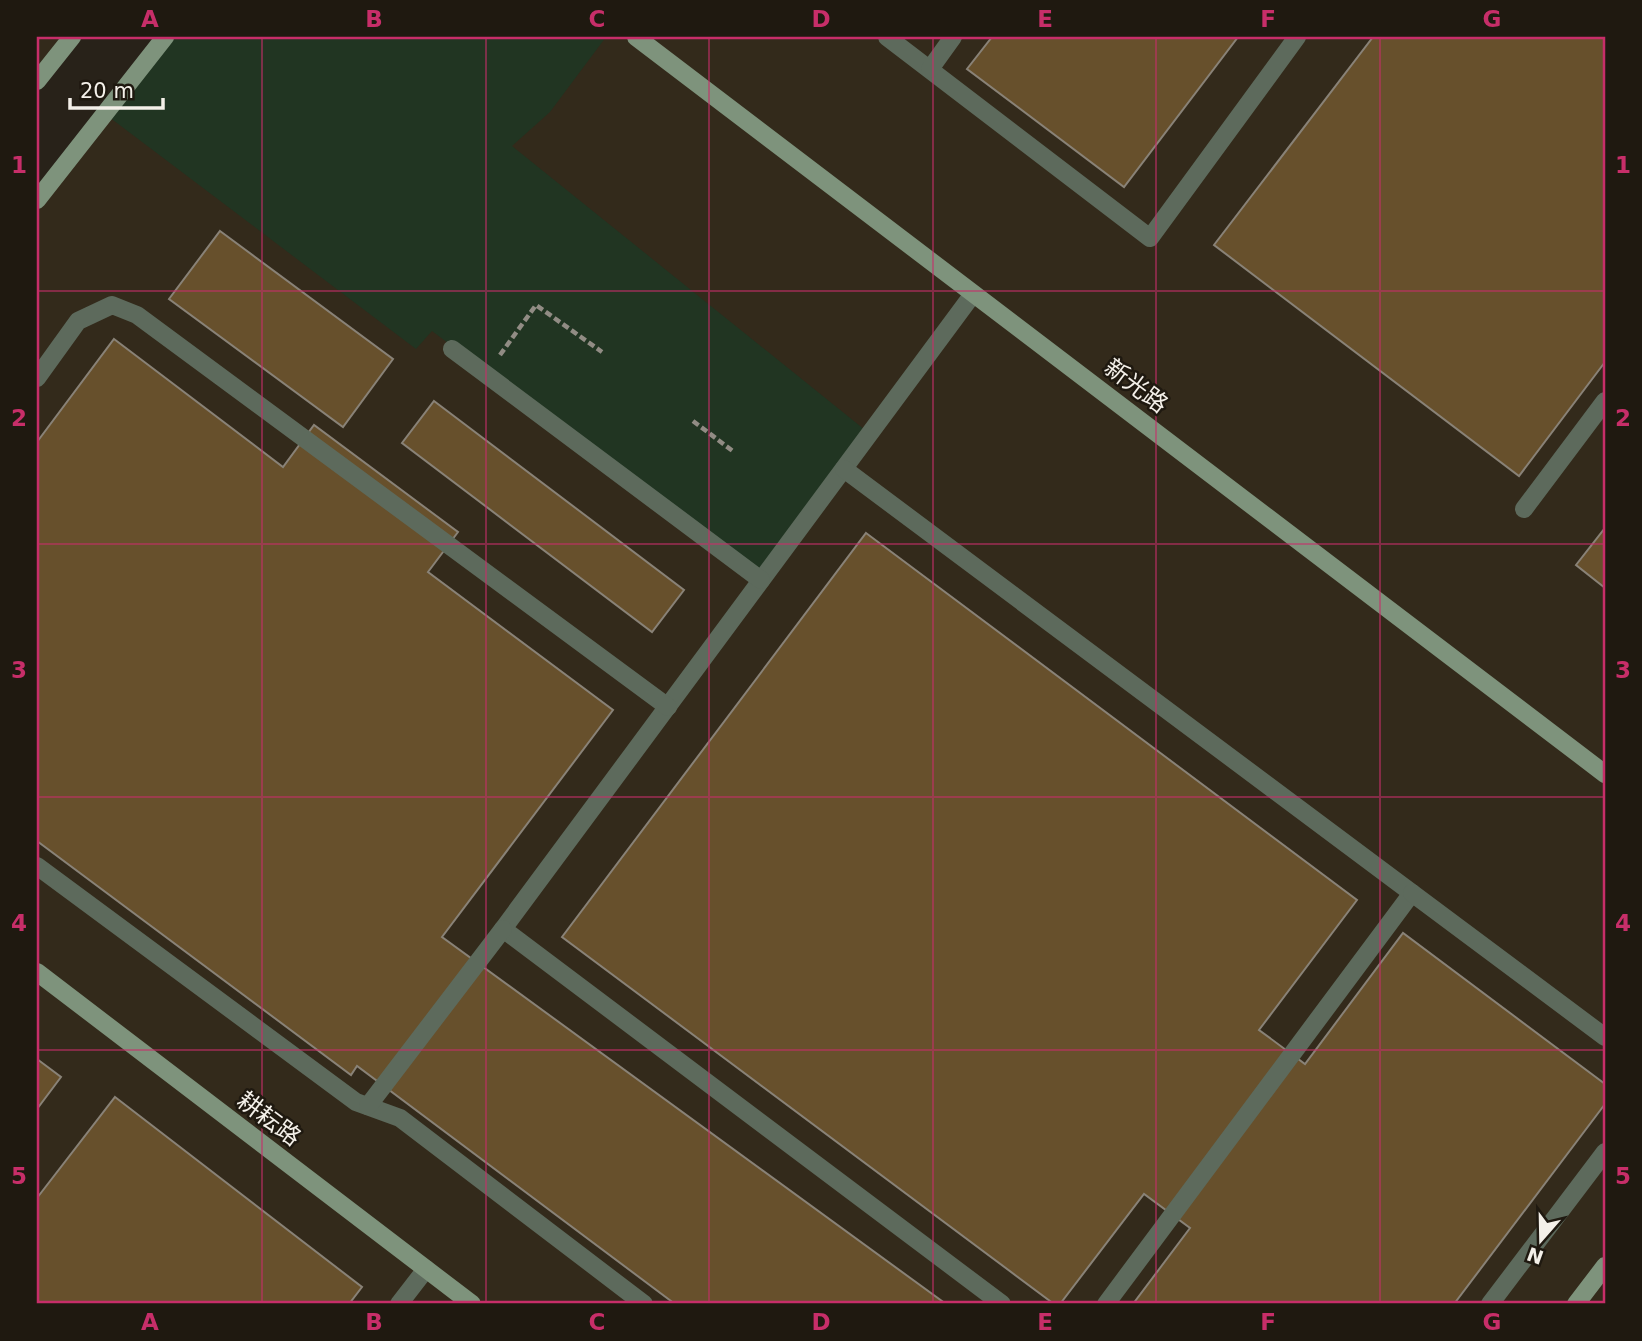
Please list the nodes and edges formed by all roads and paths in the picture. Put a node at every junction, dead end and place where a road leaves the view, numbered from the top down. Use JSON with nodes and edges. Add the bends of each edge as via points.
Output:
{"nodes":[{"id":1,"x":72,"y":37,"type":"edge"},
{"id":2,"x":165,"y":37,"type":"edge"},
{"id":3,"x":636,"y":37,"type":"edge"},
{"id":4,"x":887,"y":37,"type":"edge"},
{"id":5,"x":953,"y":37,"type":"edge"},
{"id":6,"x":1297,"y":37,"type":"edge"},
{"id":7,"x":930,"y":69,"type":"junction"},
{"id":8,"x":37,"y":81,"type":"edge"},
{"id":9,"x":37,"y":200,"type":"edge"},
{"id":10,"x":973,"y":294,"type":"junction"},
{"id":11,"x":452,"y":349,"type":"dead end"},
{"id":12,"x":602,"y":352,"type":"dead end"},
{"id":13,"x":486,"y":374,"type":"junction"},
{"id":14,"x":37,"y":378,"type":"edge"},
{"id":15,"x":1605,"y":401,"type":"edge"},
{"id":16,"x":693,"y":421,"type":"dead end"},
{"id":17,"x":734,"y":452,"type":"dead end"},
{"id":18,"x":844,"y":469,"type":"junction"},
{"id":19,"x":1524,"y":509,"type":"dead end"},
{"id":20,"x":761,"y":580,"type":"junction"},
{"id":21,"x":668,"y":707,"type":"junction"},
{"id":22,"x":1605,"y":774,"type":"edge"},
{"id":23,"x":37,"y":866,"type":"edge"},
{"id":24,"x":1412,"y":893,"type":"junction"},
{"id":25,"x":503,"y":929,"type":"junction"},
{"id":26,"x":37,"y":972,"type":"edge"},
{"id":27,"x":1605,"y":1037,"type":"edge"},
{"id":28,"x":368,"y":1106,"type":"junction"},
{"id":29,"x":1605,"y":1152,"type":"edge"},
{"id":30,"x":1605,"y":1266,"type":"edge"},
{"id":31,"x":426,"y":1269,"type":"junction"},
{"id":32,"x":399,"y":1304,"type":"edge"},
{"id":33,"x":472,"y":1304,"type":"edge"},
{"id":34,"x":644,"y":1304,"type":"edge"},
{"id":35,"x":1002,"y":1304,"type":"edge"},
{"id":36,"x":1106,"y":1304,"type":"edge"},
{"id":37,"x":1490,"y":1304,"type":"edge"},
{"id":38,"x":1576,"y":1304,"type":"edge"}],
"edges":[{"from":1,"to":8,"type":"street"},
{"from":2,"to":9,"type":"street"},
{"from":3,"to":10,"type":"street","name":"新光路"},
{"from":4,"to":7,"type":"lane"},
{"from":5,"to":7,"type":"lane"},
{"from":6,"to":7,"type":"lane","via":[[1150,238]]},
{"from":10,"to":18,"type":"lane"},
{"from":10,"to":22,"type":"street","name":"新光路"},
{"from":11,"to":13,"type":"lane"},
{"from":12,"to":13,"type":"path","via":[[536,305]]},
{"from":13,"to":20,"type":"lane"},
{"from":14,"to":21,"type":"lane","via":[[78,321],[112,305],[138,315]]},
{"from":15,"to":19,"type":"lane"},
{"from":16,"to":17,"type":"path"},
{"from":18,"to":20,"type":"lane"},
{"from":18,"to":24,"type":"lane"},
{"from":20,"to":21,"type":"lane"},
{"from":21,"to":25,"type":"lane"},
{"from":23,"to":28,"type":"lane","via":[[356,1102]]},
{"from":24,"to":27,"type":"lane"},
{"from":24,"to":36,"type":"lane"},
{"from":25,"to":28,"type":"lane"},
{"from":25,"to":35,"type":"lane"},
{"from":26,"to":31,"type":"street","name":"耕耘路"},
{"from":28,"to":34,"type":"lane","via":[[400,1118]]},
{"from":29,"to":37,"type":"lane"},
{"from":30,"to":38,"type":"street"},
{"from":31,"to":32,"type":"lane"},
{"from":31,"to":33,"type":"street","name":"耕耘路"}]}
